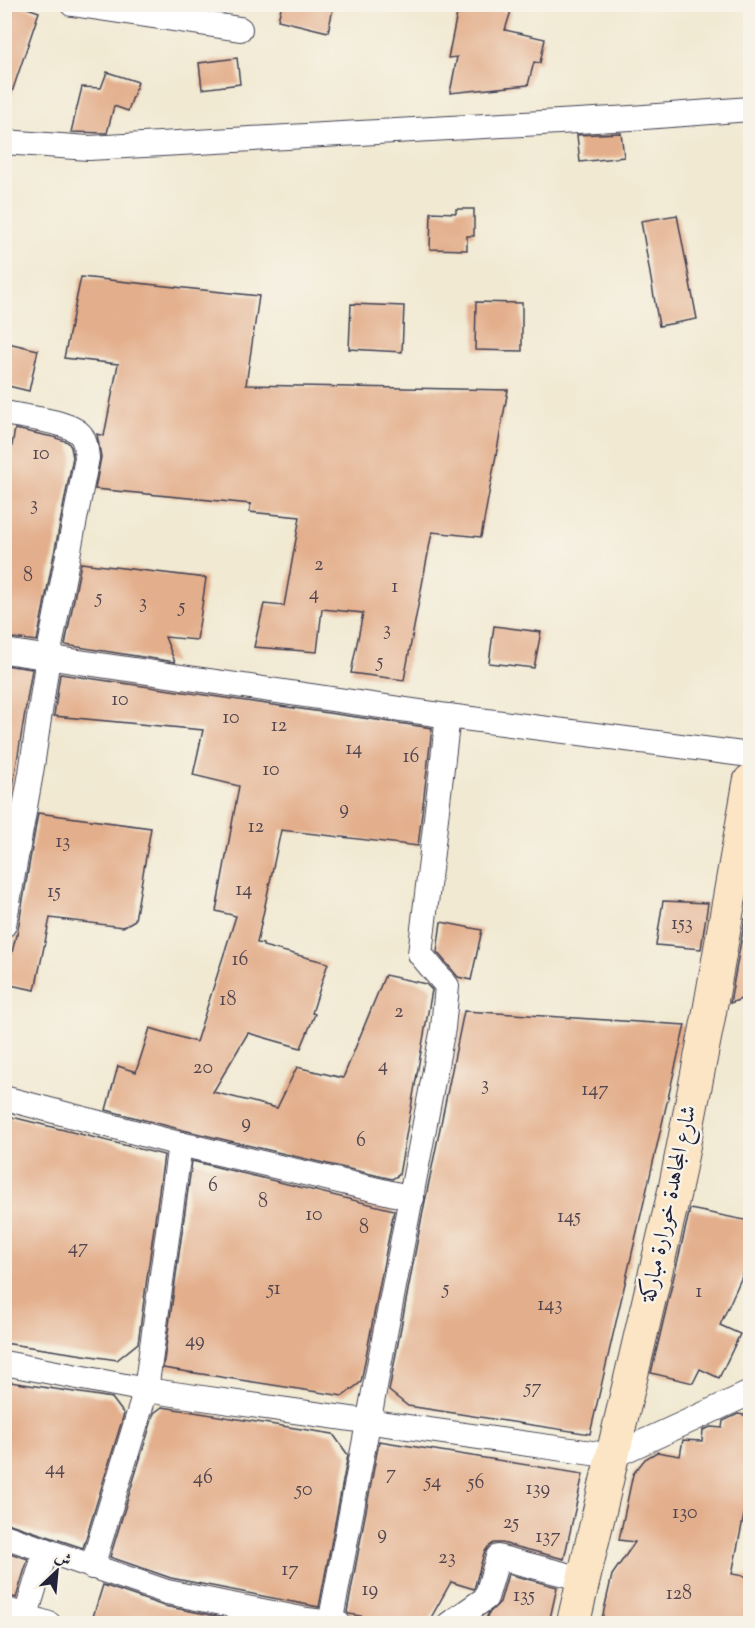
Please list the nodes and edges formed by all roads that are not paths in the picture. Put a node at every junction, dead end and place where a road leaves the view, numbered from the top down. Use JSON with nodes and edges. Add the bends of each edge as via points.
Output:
{"nodes":[{"id":1,"x":72,"y":4,"type":"edge"},
{"id":2,"x":240,"y":29,"type":"dead end"},
{"id":3,"x":750,"y":109,"type":"edge"},
{"id":4,"x":4,"y":142,"type":"edge"},
{"id":5,"x":4,"y":413,"type":"edge"},
{"id":6,"x":4,"y":651,"type":"edge"},
{"id":7,"x":48,"y":657,"type":"junction"},
{"id":8,"x":448,"y":717,"type":"junction"},
{"id":9,"x":750,"y":755,"type":"edge"},
{"id":10,"x":750,"y":781,"type":"edge"},
{"id":11,"x":4,"y":925,"type":"edge"},
{"id":12,"x":4,"y":1098,"type":"edge"},
{"id":13,"x":180,"y":1144,"type":"junction"},
{"id":14,"x":412,"y":1198,"type":"junction"},
{"id":15,"x":4,"y":1363,"type":"edge"},
{"id":16,"x":146,"y":1390,"type":"junction"},
{"id":17,"x":750,"y":1394,"type":"edge"},
{"id":18,"x":370,"y":1422,"type":"junction"},
{"id":19,"x":613,"y":1456,"type":"junction"},
{"id":20,"x":4,"y":1536,"type":"edge"},
{"id":21,"x":46,"y":1550,"type":"junction"},
{"id":22,"x":92,"y":1567,"type":"junction"},
{"id":23,"x":583,"y":1579,"type":"junction"},
{"id":24,"x":15,"y":1612,"type":"edge"},
{"id":25,"x":49,"y":1623,"type":"edge"},
{"id":26,"x":333,"y":1623,"type":"edge"},
{"id":27,"x":448,"y":1623,"type":"edge"},
{"id":28,"x":573,"y":1623,"type":"edge"}],
"edges":[{"from":1,"to":2,"type":"street"},
{"from":3,"to":4,"type":"street","via":[[89,148]]},
{"from":5,"to":7,"type":"street","via":[[69,426],[80,433],[85,443],[87,458]]},
{"from":6,"to":7,"type":"street"},
{"from":7,"to":8,"type":"street"},
{"from":7,"to":11,"type":"street"},
{"from":8,"to":9,"type":"street"},
{"from":8,"to":14,"type":"street","via":[[420,954],[447,986]]},
{"from":10,"to":19,"type":"street","name":"شارع المجاهدة خورارة مباركة","via":[[675,1189]]},
{"from":12,"to":13,"type":"street"},
{"from":13,"to":14,"type":"street"},
{"from":13,"to":16,"type":"street"},
{"from":14,"to":18,"type":"street"},
{"from":15,"to":16,"type":"street"},
{"from":16,"to":18,"type":"street"},
{"from":16,"to":22,"type":"street"},
{"from":17,"to":19,"type":"street"},
{"from":18,"to":19,"type":"street"},
{"from":18,"to":26,"type":"street"},
{"from":19,"to":23,"type":"street","name":"شارع المجاهدة خورارة مباركة"},
{"from":20,"to":21,"type":"street"},
{"from":21,"to":22,"type":"street"},
{"from":21,"to":24,"type":"street"},
{"from":22,"to":26,"type":"street","via":[[167,1592]]},
{"from":23,"to":27,"type":"street","via":[[498,1557],[486,1598]]},
{"from":23,"to":28,"type":"street","name":"شارع المجاهدة خورارة مباركة"},
{"from":24,"to":25,"type":"street"}]}
